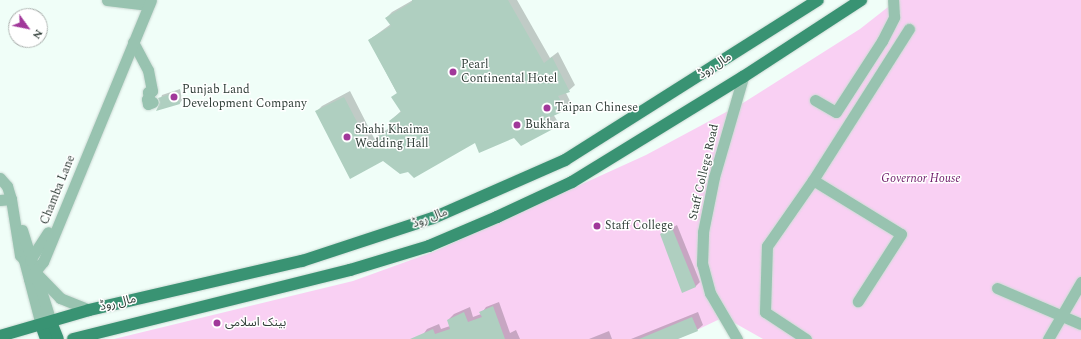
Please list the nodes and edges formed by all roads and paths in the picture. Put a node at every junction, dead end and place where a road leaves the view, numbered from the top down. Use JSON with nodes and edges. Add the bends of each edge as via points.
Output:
{"nodes":[{"id":1,"x":107,"y":0,"type":"edge"},
{"id":2,"x":893,"y":0,"type":"edge"},
{"id":3,"x":815,"y":1,"type":"edge"},
{"id":4,"x":150,"y":3,"type":"edge"},
{"id":5,"x":852,"y":3,"type":"edge"},
{"id":6,"x":909,"y":29,"type":"dead end"},
{"id":7,"x":133,"y":42,"type":"junction"},
{"id":8,"x":743,"y":77,"type":"junction"},
{"id":9,"x":815,"y":100,"type":"dead end"},
{"id":10,"x":153,"y":102,"type":"dead end"},
{"id":11,"x":106,"y":106,"type":"junction"},
{"id":12,"x":0,"y":178,"type":"edge"},
{"id":13,"x":813,"y":180,"type":"junction"},
{"id":14,"x":6,"y":200,"type":"edge"},
{"id":15,"x":16,"y":219,"type":"junction"},
{"id":16,"x":30,"y":260,"type":"junction"},
{"id":17,"x":32,"y":275,"type":"junction"},
{"id":18,"x":1081,"y":282,"type":"edge"},
{"id":19,"x":997,"y":288,"type":"dead end"},
{"id":20,"x":858,"y":301,"type":"dead end"},
{"id":21,"x":89,"y":310,"type":"junction"},
{"id":22,"x":1062,"y":316,"type":"junction"},
{"id":23,"x":46,"y":323,"type":"junction"},
{"id":24,"x":1081,"y":324,"type":"edge"},
{"id":25,"x":108,"y":334,"type":"edge"},
{"id":26,"x":0,"y":336,"type":"edge"},
{"id":27,"x":46,"y":339,"type":"edge"},
{"id":28,"x":58,"y":339,"type":"edge"},
{"id":29,"x":72,"y":339,"type":"edge"},
{"id":30,"x":737,"y":339,"type":"edge"},
{"id":31,"x":806,"y":339,"type":"edge"},
{"id":32,"x":1048,"y":339,"type":"edge"}],
"edges":[{"from":1,"to":4,"type":"street"},
{"from":2,"to":9,"type":"street","via":[[894,17],[882,41],[836,112]]},
{"from":3,"to":21,"type":"main road","name":"مال روڈ","via":[[565,160],[433,218],[302,260]]},
{"from":4,"to":7,"type":"street","name":"Chamba Lane"},
{"from":5,"to":8,"type":"main road","name":"مال روڈ"},
{"from":6,"to":13,"type":"street"},
{"from":7,"to":10,"type":"street","via":[[148,70],[152,91],[148,92],[148,104]]},
{"from":7,"to":11,"type":"street","name":"Chamba Lane"},
{"from":8,"to":25,"type":"main road","name":"مال روڈ","via":[[572,182],[429,246],[350,270]]},
{"from":8,"to":30,"type":"street","name":"Staff College Road","via":[[714,177],[704,232],[702,264],[710,293]]},
{"from":11,"to":16,"type":"street","name":"Chamba Lane","via":[[98,112],[43,243]]},
{"from":11,"to":17,"type":"street","name":"Chamba Lane","via":[[43,262]]},
{"from":12,"to":14,"type":"street","via":[[7,186]]},
{"from":13,"to":20,"type":"street","via":[[901,234]]},
{"from":13,"to":31,"type":"street","via":[[767,246],[765,312]]},
{"from":14,"to":15,"type":"street"},
{"from":15,"to":16,"type":"street","via":[[20,223]]},
{"from":15,"to":17,"type":"street","via":[[14,226],[20,255]]},
{"from":16,"to":17,"type":"street"},
{"from":17,"to":21,"type":"street","via":[[60,298]]},
{"from":17,"to":23,"type":"street"},
{"from":18,"to":22,"type":"street"},
{"from":19,"to":22,"type":"street"},
{"from":21,"to":23,"type":"main road","name":"مال روڈ"},
{"from":22,"to":24,"type":"street"},
{"from":22,"to":32,"type":"street"},
{"from":23,"to":26,"type":"main road","name":"مال روڈ"},
{"from":23,"to":27,"type":"main road"},
{"from":23,"to":28,"type":"main road"},
{"from":25,"to":29,"type":"main road","name":"مال روڈ"}]}
